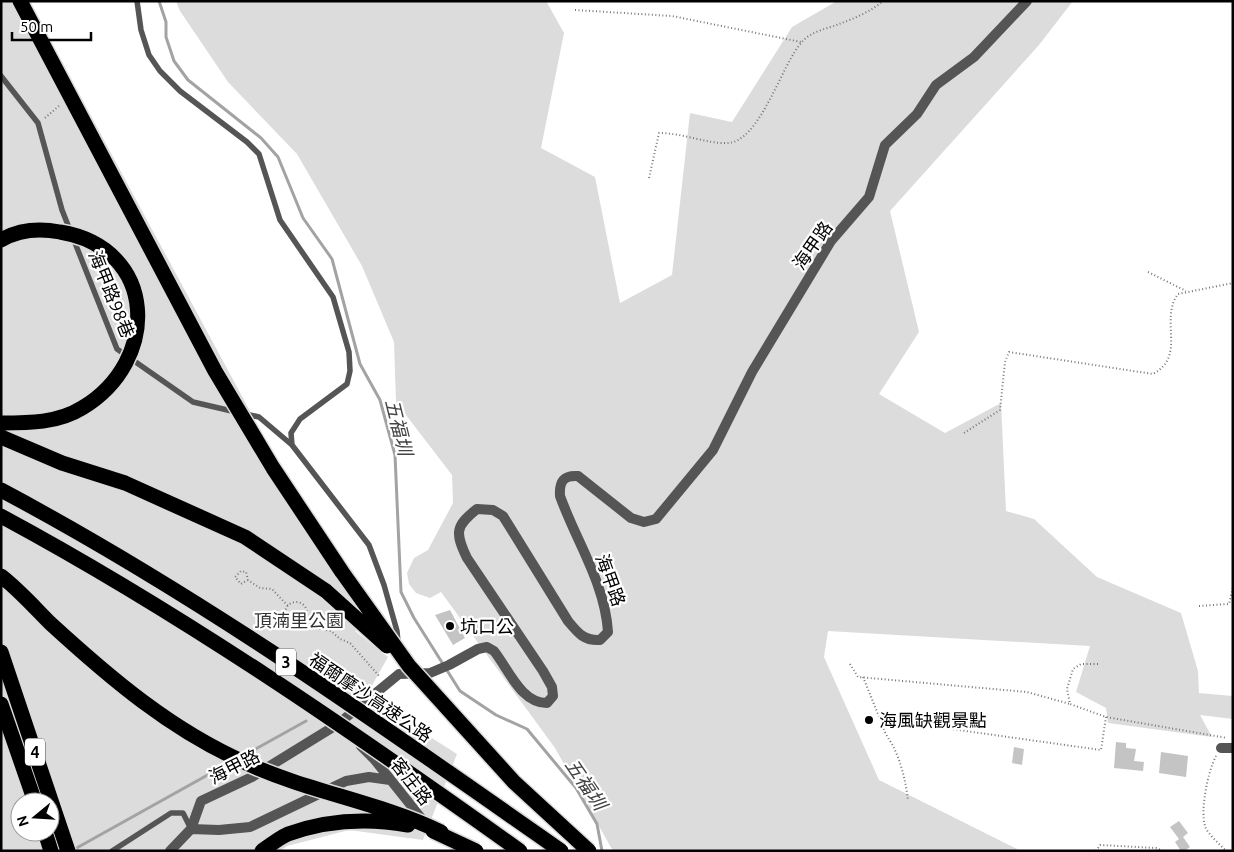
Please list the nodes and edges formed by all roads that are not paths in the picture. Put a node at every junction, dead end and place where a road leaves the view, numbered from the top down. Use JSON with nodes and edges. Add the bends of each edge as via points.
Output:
{"nodes":[{"id":1,"x":20,"y":1,"type":"edge"},
{"id":2,"x":137,"y":1,"type":"edge"},
{"id":3,"x":1027,"y":1,"type":"edge"},
{"id":4,"x":1,"y":76,"type":"edge"},
{"id":5,"x":1,"y":240,"type":"edge"},
{"id":6,"x":1,"y":423,"type":"edge"},
{"id":7,"x":1,"y":437,"type":"edge"},
{"id":8,"x":292,"y":446,"type":"junction"},
{"id":9,"x":1,"y":490,"type":"edge"},
{"id":10,"x":1,"y":516,"type":"edge"},
{"id":11,"x":1,"y":576,"type":"edge"},
{"id":12,"x":1,"y":652,"type":"edge"},
{"id":13,"x":404,"y":670,"type":"junction"},
{"id":14,"x":1,"y":704,"type":"edge"},
{"id":15,"x":338,"y":724,"type":"junction"},
{"id":16,"x":1221,"y":748,"type":"road end"},
{"id":17,"x":1233,"y":748,"type":"edge"},
{"id":18,"x":390,"y":780,"type":"junction"},
{"id":19,"x":31,"y":792,"type":"edge"},
{"id":20,"x":191,"y":829,"type":"junction"},
{"id":21,"x":441,"y":832,"type":"junction"},
{"id":22,"x":68,"y":851,"type":"edge"},
{"id":23,"x":112,"y":851,"type":"edge"},
{"id":24,"x":170,"y":851,"type":"edge"},
{"id":25,"x":262,"y":851,"type":"edge"},
{"id":26,"x":465,"y":851,"type":"edge"},
{"id":27,"x":476,"y":851,"type":"edge"},
{"id":28,"x":520,"y":851,"type":"edge"},
{"id":29,"x":561,"y":851,"type":"edge"},
{"id":30,"x":589,"y":851,"type":"edge"}],
"edges":[{"from":1,"to":13,"type":"highway","bridge":true,"via":[[220,379]]},
{"from":2,"to":8,"type":"lane","via":[[149,55],[180,91],[248,142],[258,154],[280,220],[333,297],[349,352],[347,384],[300,418],[291,433]]},
{"from":3,"to":13,"type":"street","name":"海甲路","via":[[974,57],[936,85],[917,114],[885,145],[869,197],[826,248],[752,372],[713,450],[656,519],[644,522],[630,518],[578,476],[570,475],[563,479],[559,487],[560,496],[602,595],[608,618],[608,632],[600,640],[589,641],[568,621],[503,516],[493,510],[478,509],[462,521],[458,533],[467,558],[552,686],[553,696],[547,703],[536,703],[525,695],[494,651],[487,647],[430,673]]},
{"from":4,"to":8,"type":"lane","name":"海甲路98巷","via":[[38,123],[62,210],[118,349],[193,402],[259,417]]},
{"from":5,"to":6,"type":"highway","bridge":true,"via":[[24,231],[47,229],[96,242],[112,254],[128,278],[138,318],[138,330],[127,361],[119,376],[100,395],[64,417]]},
{"from":7,"to":13,"type":"highway","bridge":true,"via":[[62,463],[125,483],[245,537],[326,592]]},
{"from":8,"to":13,"type":"lane","name":"海甲路98巷","via":[[369,545],[397,631]]},
{"from":9,"to":29,"type":"highway","name":"福爾摩沙高速公路","number":"3","bridge":true,"via":[[76,530],[244,634]]},
{"from":10,"to":28,"type":"highway","number":"3","bridge":true,"via":[[234,652]]},
{"from":11,"to":21,"type":"highway","bridge":true,"via":[[125,690],[214,747],[246,764],[342,798],[408,816]]},
{"from":12,"to":22,"type":"highway","number":"4"},
{"from":13,"to":15,"type":"street","name":"海甲路"},
{"from":13,"to":30,"type":"highway","bridge":true,"via":[[514,782]]},
{"from":14,"to":19,"type":"highway","number":"4"},
{"from":15,"to":18,"type":"street","name":"客庄路","via":[[374,759]]},
{"from":15,"to":20,"type":"street","name":"海甲路","via":[[252,777],[201,801]]},
{"from":16,"to":17,"type":"street"},
{"from":18,"to":20,"type":"street","via":[[369,777],[346,781],[250,827]]},
{"from":18,"to":26,"type":"street","name":"客庄路","via":[[422,821]]},
{"from":20,"to":23,"type":"lane","via":[[183,813],[171,813]]},
{"from":20,"to":24,"type":"street","name":"海甲路"},
{"from":21,"to":25,"type":"highway","bridge":true,"via":[[385,821],[332,822],[286,834]]},
{"from":21,"to":27,"type":"highway","bridge":true}]}
